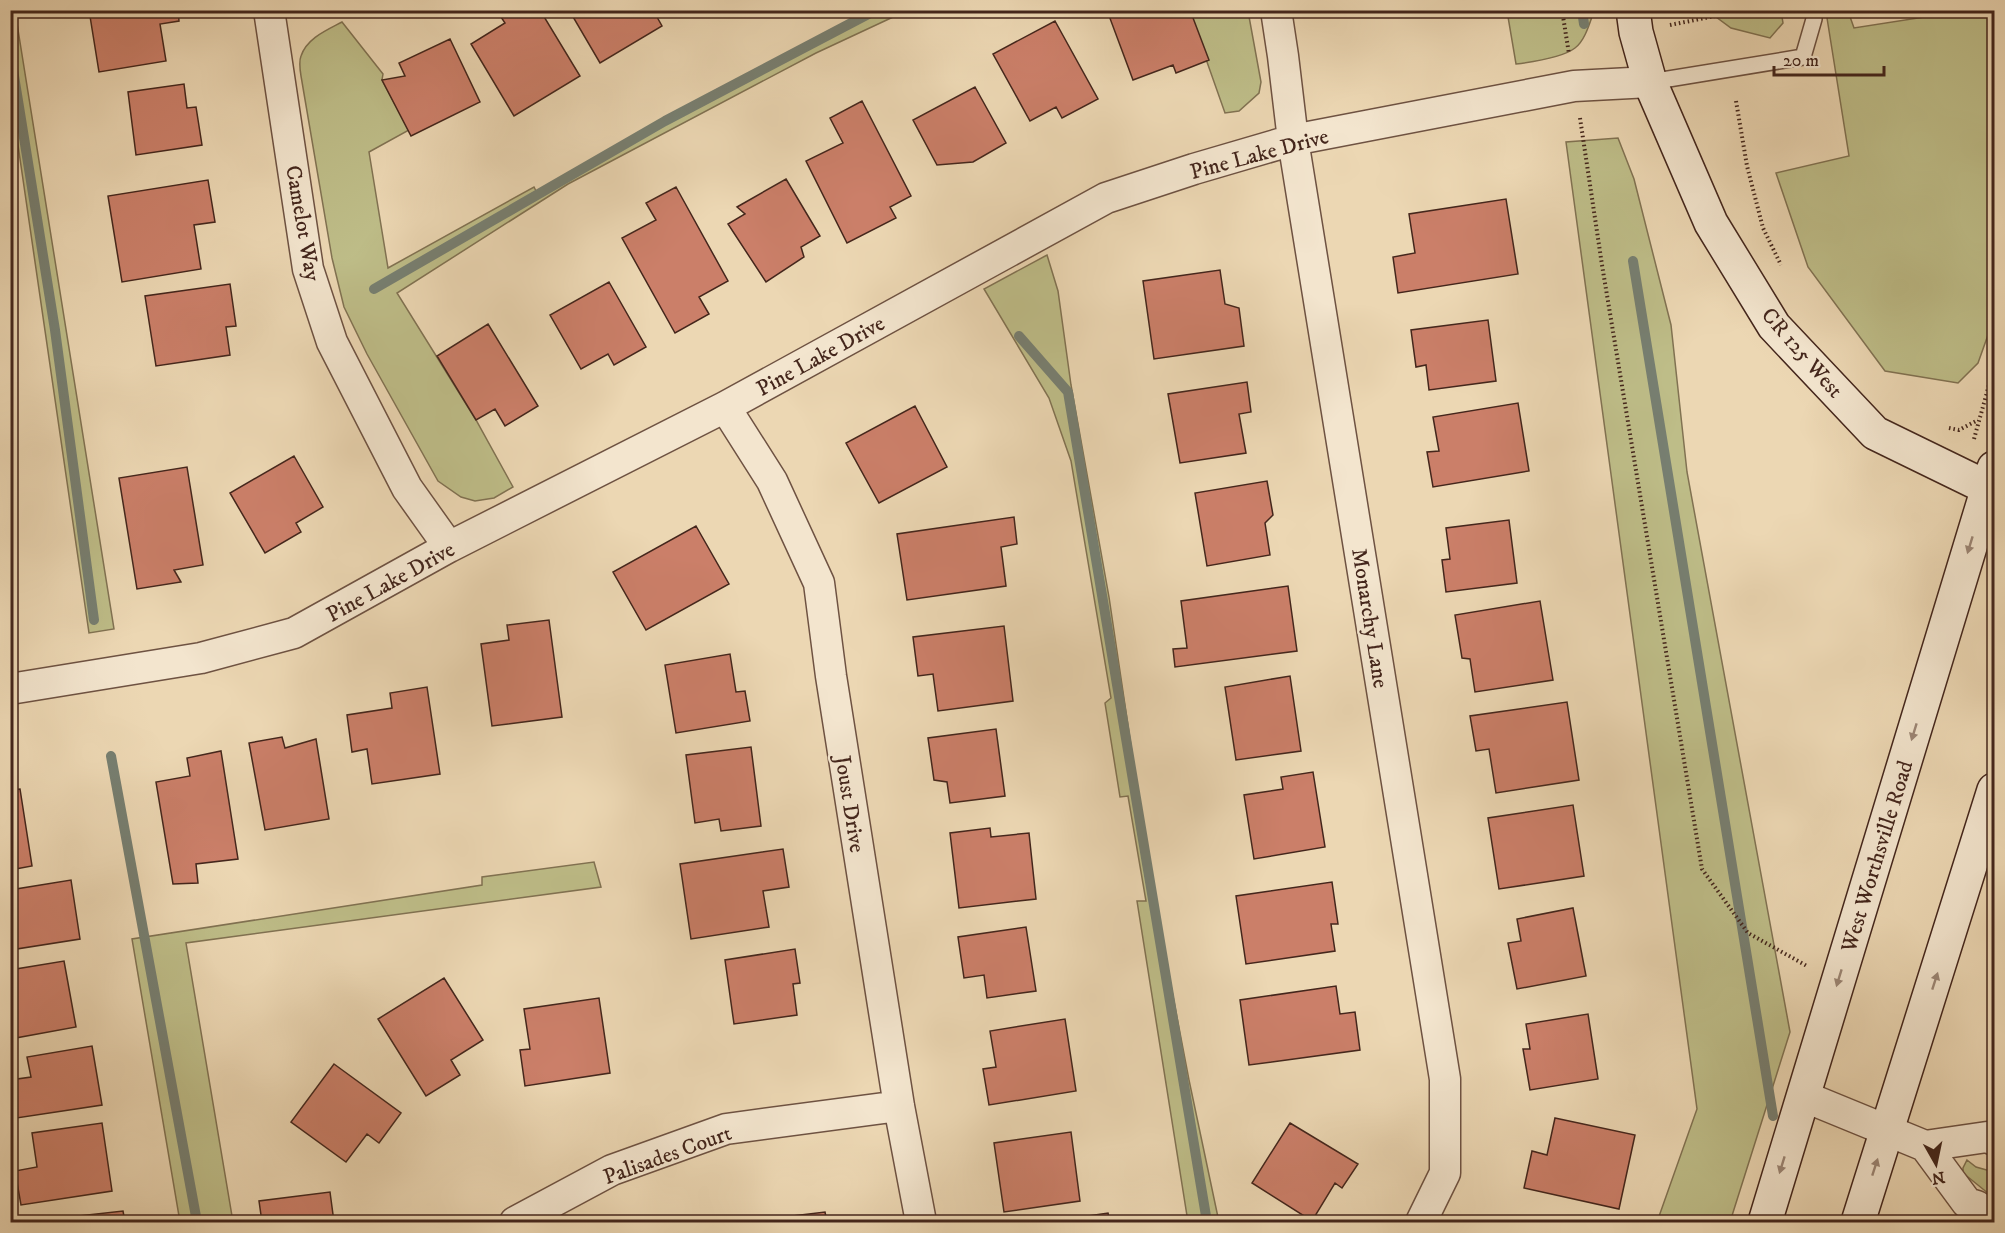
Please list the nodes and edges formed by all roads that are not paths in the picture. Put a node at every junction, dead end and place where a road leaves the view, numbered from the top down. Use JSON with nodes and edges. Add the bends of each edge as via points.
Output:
{"nodes":[{"id":1,"x":1276,"y":10,"type":"edge"},
{"id":2,"x":1633,"y":10,"type":"edge"},
{"id":3,"x":1814,"y":10,"type":"edge"},
{"id":4,"x":278,"y":14,"type":"edge"},
{"id":5,"x":1650,"y":82,"type":"junction"},
{"id":6,"x":1293,"y":140,"type":"junction"},
{"id":7,"x":724,"y":407,"type":"junction"},
{"id":8,"x":1992,"y":483,"type":"edge"},
{"id":9,"x":449,"y":547,"type":"junction"},
{"id":10,"x":10,"y":688,"type":"edge"},
{"id":11,"x":1995,"y":790,"type":"edge"},
{"id":12,"x":1803,"y":1096,"type":"junction"},
{"id":13,"x":899,"y":1106,"type":"junction"},
{"id":14,"x":1887,"y":1131,"type":"junction"},
{"id":15,"x":1995,"y":1140,"type":"edge"},
{"id":16,"x":1925,"y":1146,"type":"junction"},
{"id":17,"x":1995,"y":1221,"type":"edge"},
{"id":18,"x":516,"y":1222,"type":"edge"},
{"id":19,"x":921,"y":1222,"type":"edge"},
{"id":20,"x":1421,"y":1222,"type":"edge"},
{"id":21,"x":1765,"y":1222,"type":"edge"},
{"id":22,"x":1858,"y":1222,"type":"edge"}],
"edges":[{"from":1,"to":6,"type":"street","name":"Monarchy Lane"},
{"from":2,"to":5,"type":"main road","name":"CR 125 West"},
{"from":3,"to":5,"type":"lane","via":[[1803,57]]},
{"from":4,"to":9,"type":"street","name":"Camelot Way","via":[[308,269],[332,342],[407,488]]},
{"from":5,"to":6,"type":"street","name":"Pine Lake Drive","via":[[1574,86]]},
{"from":5,"to":8,"type":"main road","name":"CR 125 West","via":[[1711,223],[1774,326],[1875,433]]},
{"from":6,"to":7,"type":"street","name":"Pine Lake Drive","via":[[1106,198]]},
{"from":6,"to":20,"type":"street","name":"Monarchy Lane","via":[[1445,1079],[1445,1173]]},
{"from":7,"to":9,"type":"street","name":"Pine Lake Drive"},
{"from":7,"to":13,"type":"street","name":"Joust Drive","via":[[772,481],[819,583]]},
{"from":8,"to":12,"type":"main road","name":"West Worthsville Road","one_way":true},
{"from":9,"to":10,"type":"street","name":"Pine Lake Drive","via":[[294,633],[201,658]]},
{"from":14,"to":11,"type":"main road","one_way":true},
{"from":12,"to":14,"type":"street"},
{"from":12,"to":21,"type":"main road","name":"West Worthsville Road","one_way":true},
{"from":13,"to":18,"type":"street","name":"Palisades Court","via":[[726,1129],[612,1170]]},
{"from":13,"to":19,"type":"street","name":"Joust Drive"},
{"from":14,"to":16,"type":"street"},
{"from":22,"to":14,"type":"main road","one_way":true},
{"from":15,"to":16,"type":"street","via":[[1988,1137]]},
{"from":16,"to":17,"type":"street","via":[[1967,1203]]}]}
